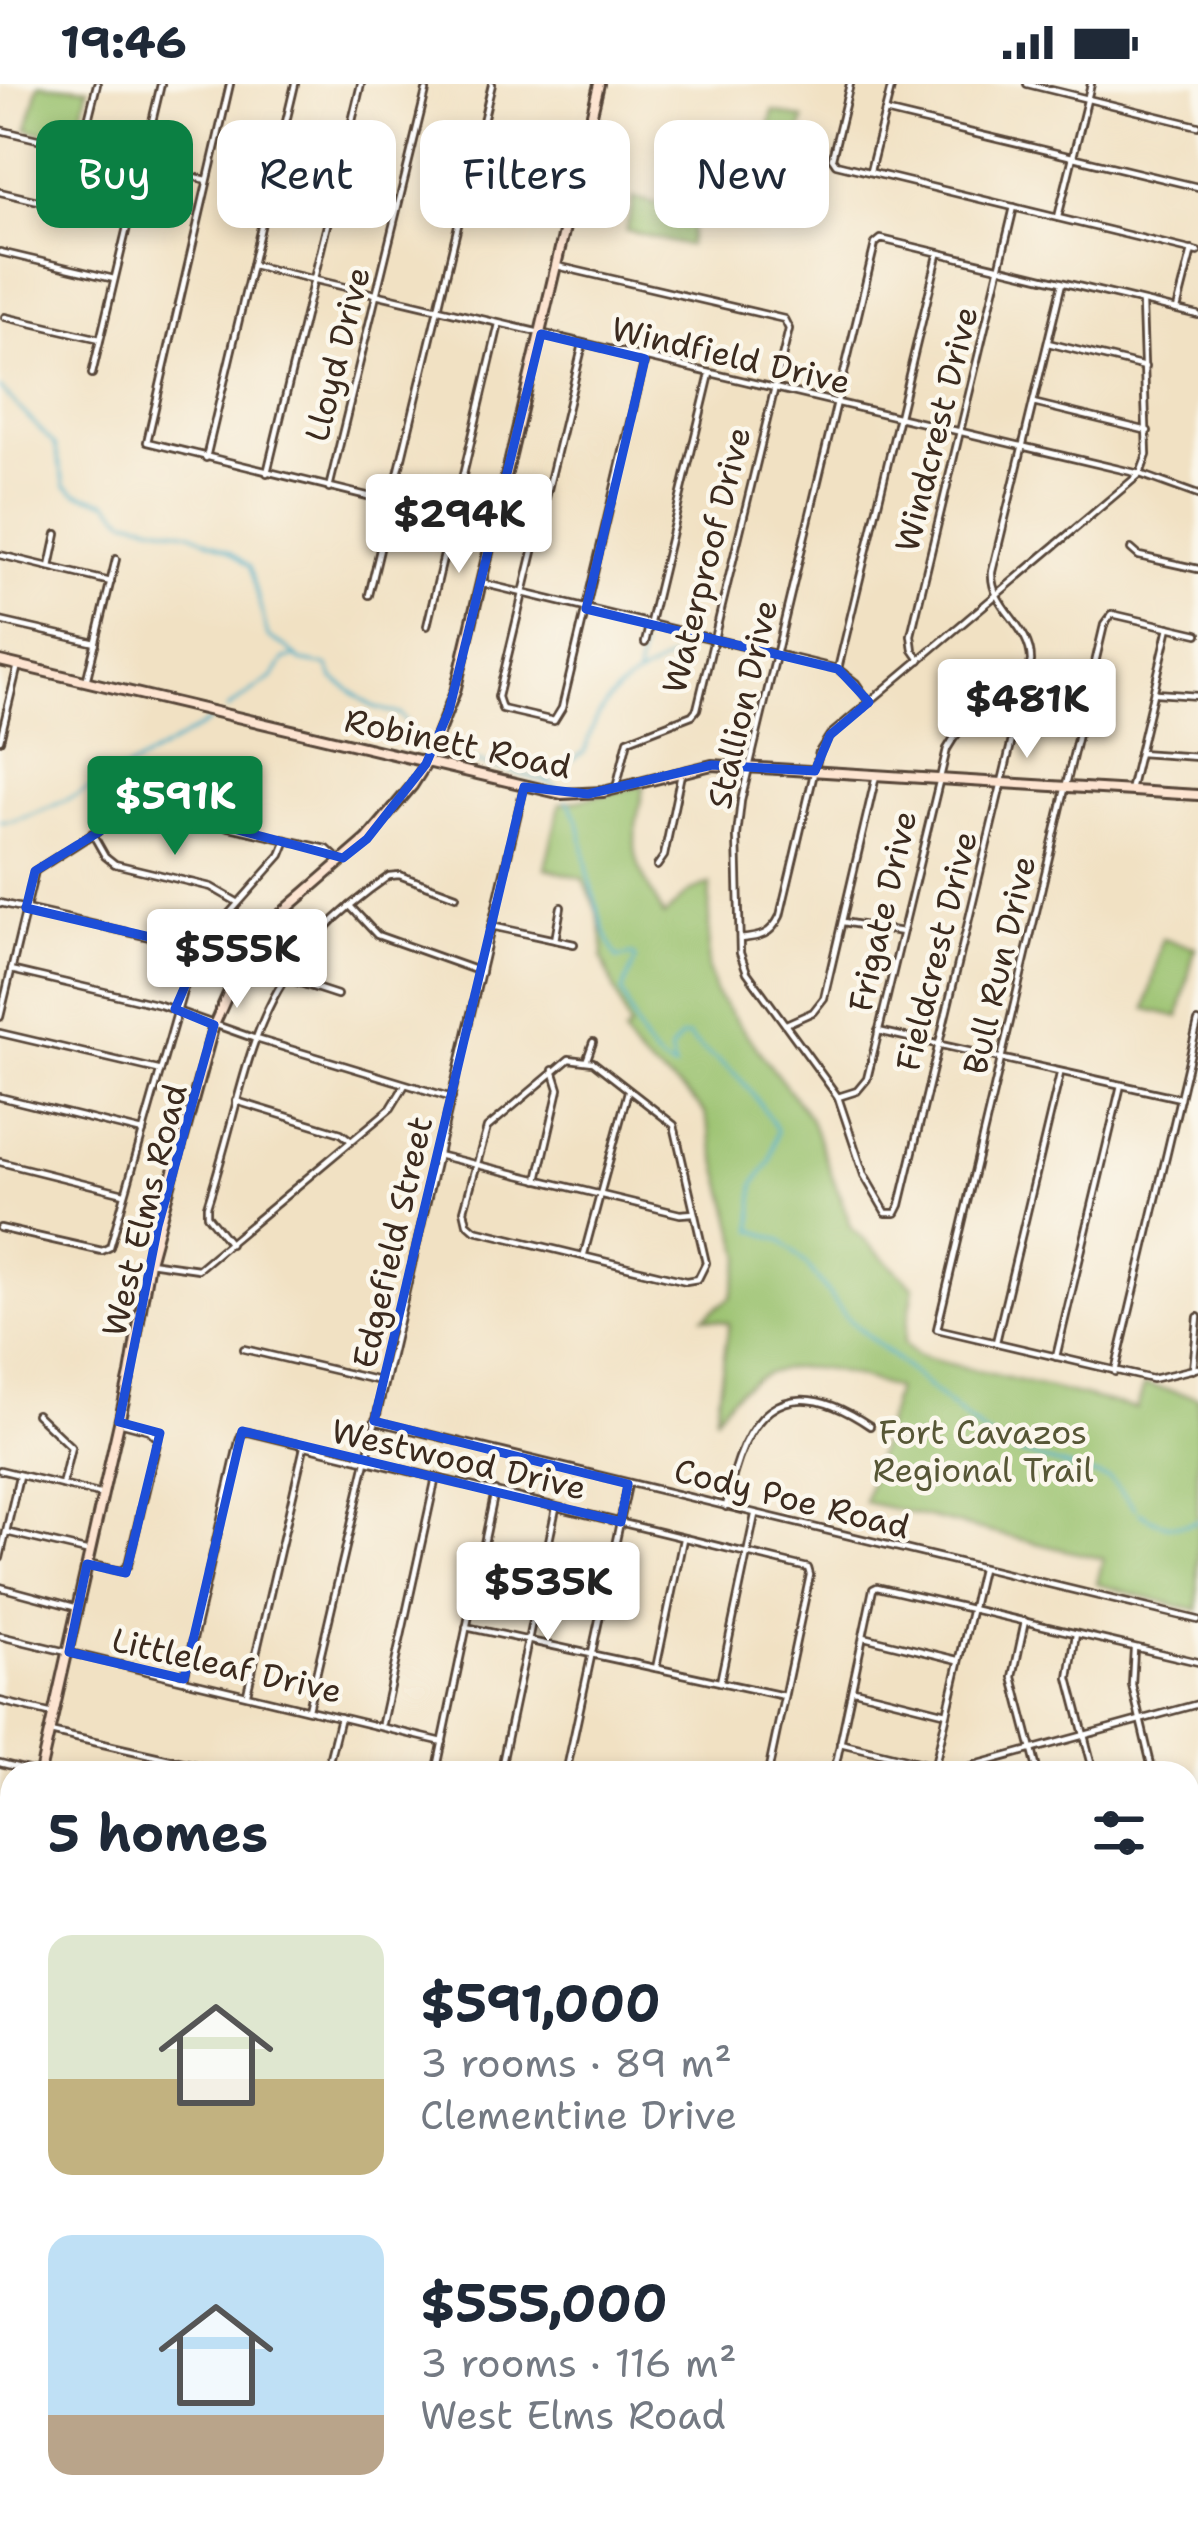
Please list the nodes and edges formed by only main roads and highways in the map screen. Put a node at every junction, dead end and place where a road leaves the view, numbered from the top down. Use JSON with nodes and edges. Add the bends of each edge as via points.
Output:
{"nodes":[{"id":1,"x":599,"y":84,"type":"edge"},
{"id":2,"x":0,"y":661,"type":"edge"},
{"id":3,"x":426,"y":764,"type":"junction"},
{"id":4,"x":1198,"y":795,"type":"edge"},
{"id":5,"x":43,"y":1761,"type":"edge"}],
"edges":[{"from":1,"to":3,"type":"main road","name":"West Elms Road","via":[[449,711]]},
{"from":2,"to":3,"type":"main road","name":"Robinett Road"},
{"from":3,"to":4,"type":"main road","name":"Robinett Road","via":[[576,794],[682,770],[750,765]]},
{"from":3,"to":5,"type":"main road","name":"West Elms Road","via":[[388,818],[260,938],[214,1024],[149,1262]]}]}
